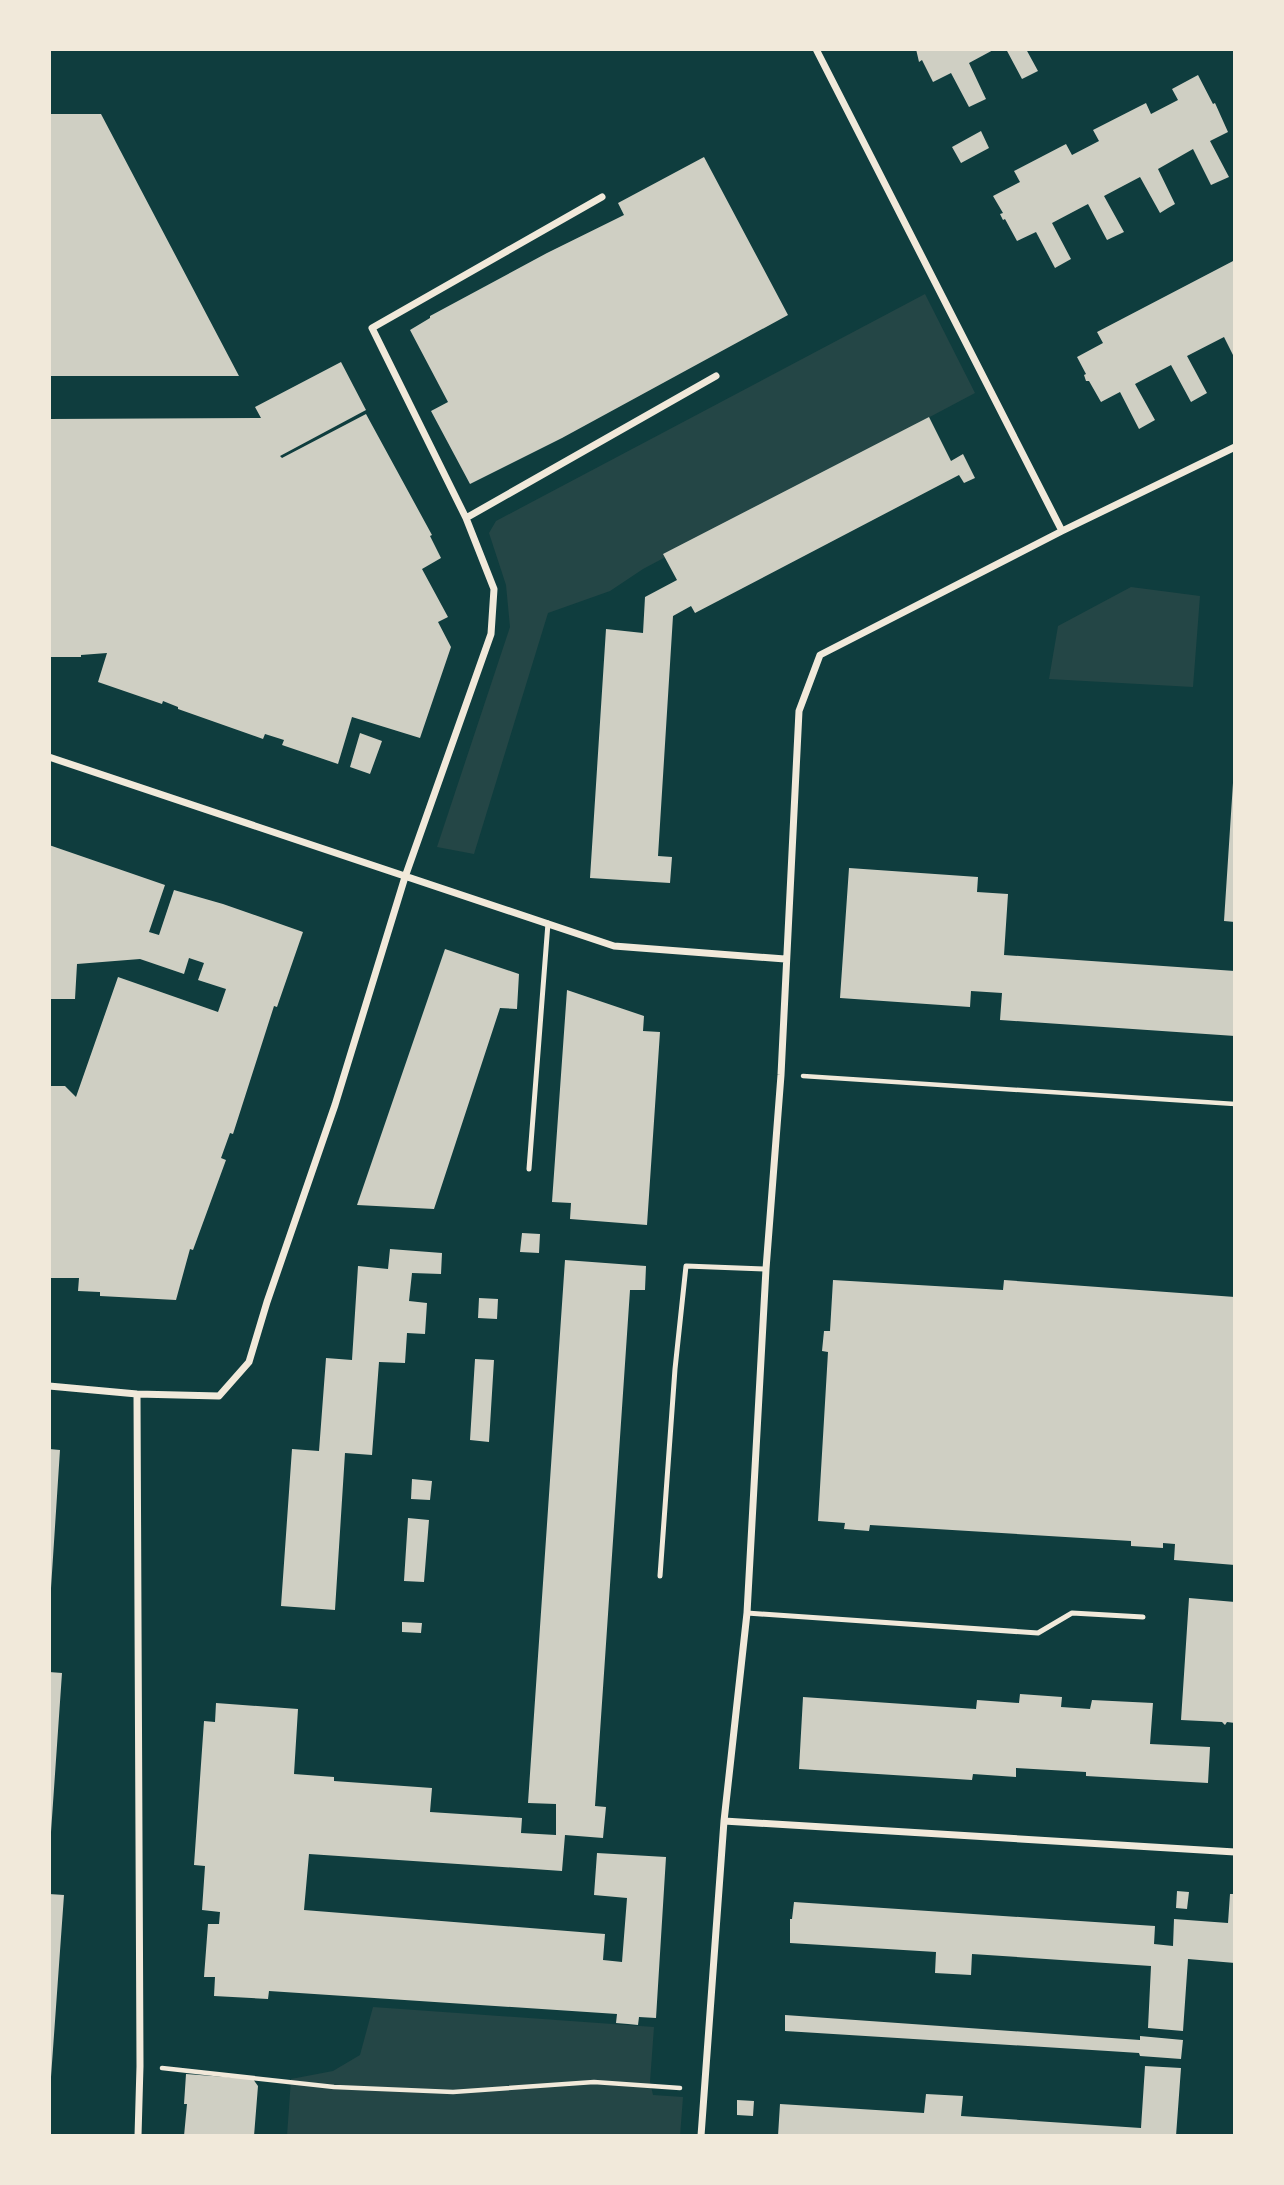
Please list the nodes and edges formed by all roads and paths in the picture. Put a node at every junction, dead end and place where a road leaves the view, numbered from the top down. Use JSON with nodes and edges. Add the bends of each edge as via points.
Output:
{"nodes":[{"id":1,"x":816,"y":49,"type":"edge"},
{"id":2,"x":601,"y":197,"type":"dead end"},
{"id":3,"x":716,"y":376,"type":"dead end"},
{"id":4,"x":1235,"y":447,"type":"edge"},
{"id":5,"x":466,"y":518,"type":"junction"},
{"id":6,"x":1062,"y":531,"type":"junction"},
{"id":7,"x":49,"y":757,"type":"edge"},
{"id":8,"x":405,"y":877,"type":"junction"},
{"id":9,"x":548,"y":923,"type":"junction"},
{"id":10,"x":785,"y":959,"type":"junction"},
{"id":11,"x":781,"y":1075,"type":"junction"},
{"id":12,"x":1235,"y":1104,"type":"edge"},
{"id":13,"x":529,"y":1169,"type":"dead end"},
{"id":14,"x":766,"y":1269,"type":"junction"},
{"id":15,"x":49,"y":1386,"type":"edge"},
{"id":16,"x":137,"y":1394,"type":"junction"},
{"id":17,"x":660,"y":1576,"type":"dead end"},
{"id":18,"x":747,"y":1613,"type":"junction"},
{"id":19,"x":1143,"y":1617,"type":"dead end"},
{"id":20,"x":724,"y":1821,"type":"junction"},
{"id":21,"x":1235,"y":1852,"type":"edge"},
{"id":22,"x":140,"y":2066,"type":"junction"},
{"id":23,"x":705,"y":2090,"type":"junction"},
{"id":24,"x":138,"y":2136,"type":"edge"},
{"id":25,"x":701,"y":2136,"type":"edge"}],
"edges":[{"from":1,"to":6,"type":"street"},
{"from":2,"to":5,"type":"street","via":[[372,328]]},
{"from":3,"to":5,"type":"street"},
{"from":4,"to":6,"type":"street"},
{"from":5,"to":8,"type":"street","via":[[494,589],[491,634]]},
{"from":6,"to":10,"type":"street","via":[[820,655],[799,711]]},
{"from":7,"to":8,"type":"street"},
{"from":8,"to":9,"type":"street"},
{"from":8,"to":16,"type":"street","via":[[249,1362],[219,1396]]},
{"from":9,"to":10,"type":"street","via":[[614,946]]},
{"from":9,"to":13,"type":"lane"},
{"from":10,"to":11,"type":"street"},
{"from":11,"to":12,"type":"path"},
{"from":11,"to":14,"type":"street"},
{"from":14,"to":17,"type":"lane","via":[[686,1266]]},
{"from":14,"to":18,"type":"street"},
{"from":15,"to":16,"type":"street"},
{"from":16,"to":22,"type":"street"},
{"from":18,"to":19,"type":"lane","via":[[1038,1633],[1072,1613]]},
{"from":18,"to":20,"type":"street"},
{"from":20,"to":21,"type":"street"},
{"from":20,"to":23,"type":"street"},
{"from":22,"to":23,"type":"path","via":[[347,2088],[453,2092],[594,2082]]},
{"from":22,"to":24,"type":"street"},
{"from":23,"to":25,"type":"street"}]}
